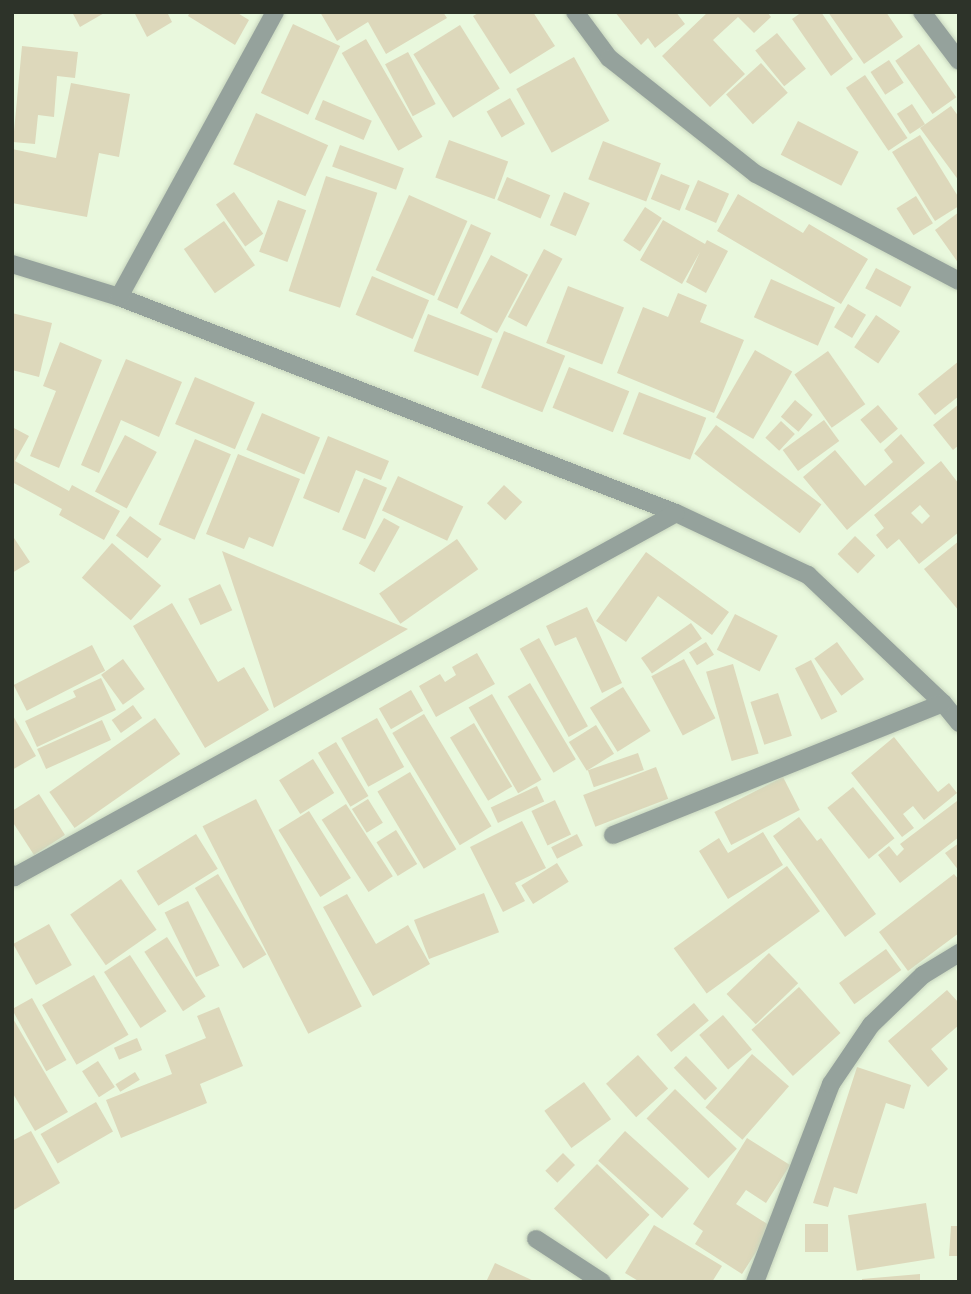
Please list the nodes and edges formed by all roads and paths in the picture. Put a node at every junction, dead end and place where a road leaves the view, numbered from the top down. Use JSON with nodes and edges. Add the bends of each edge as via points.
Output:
{"nodes":[{"id":1,"x":275,"y":12,"type":"edge"},
{"id":2,"x":575,"y":12,"type":"edge"},
{"id":3,"x":922,"y":12,"type":"edge"},
{"id":4,"x":959,"y":61,"type":"edge"},
{"id":5,"x":12,"y":264,"type":"edge"},
{"id":6,"x":959,"y":282,"type":"edge"},
{"id":7,"x":119,"y":297,"type":"junction"},
{"id":8,"x":676,"y":513,"type":"junction"},
{"id":9,"x":943,"y":703,"type":"junction"},
{"id":10,"x":959,"y":723,"type":"edge"},
{"id":11,"x":613,"y":835,"type":"dead end"},
{"id":12,"x":12,"y":874,"type":"edge"},
{"id":13,"x":959,"y":953,"type":"edge"},
{"id":14,"x":536,"y":1239,"type":"dead end"},
{"id":15,"x":601,"y":1282,"type":"edge"},
{"id":16,"x":755,"y":1282,"type":"edge"}],
"edges":[{"from":1,"to":7,"type":"street"},
{"from":2,"to":6,"type":"street","via":[[609,58],[756,174]]},
{"from":3,"to":4,"type":"street"},
{"from":5,"to":7,"type":"street"},
{"from":7,"to":8,"type":"street"},
{"from":8,"to":9,"type":"street","via":[[808,575]]},
{"from":8,"to":12,"type":"street"},
{"from":9,"to":10,"type":"street"},
{"from":9,"to":11,"type":"street"},
{"from":13,"to":16,"type":"street","via":[[923,975],[871,1025],[831,1084]]},
{"from":14,"to":15,"type":"street"}]}
